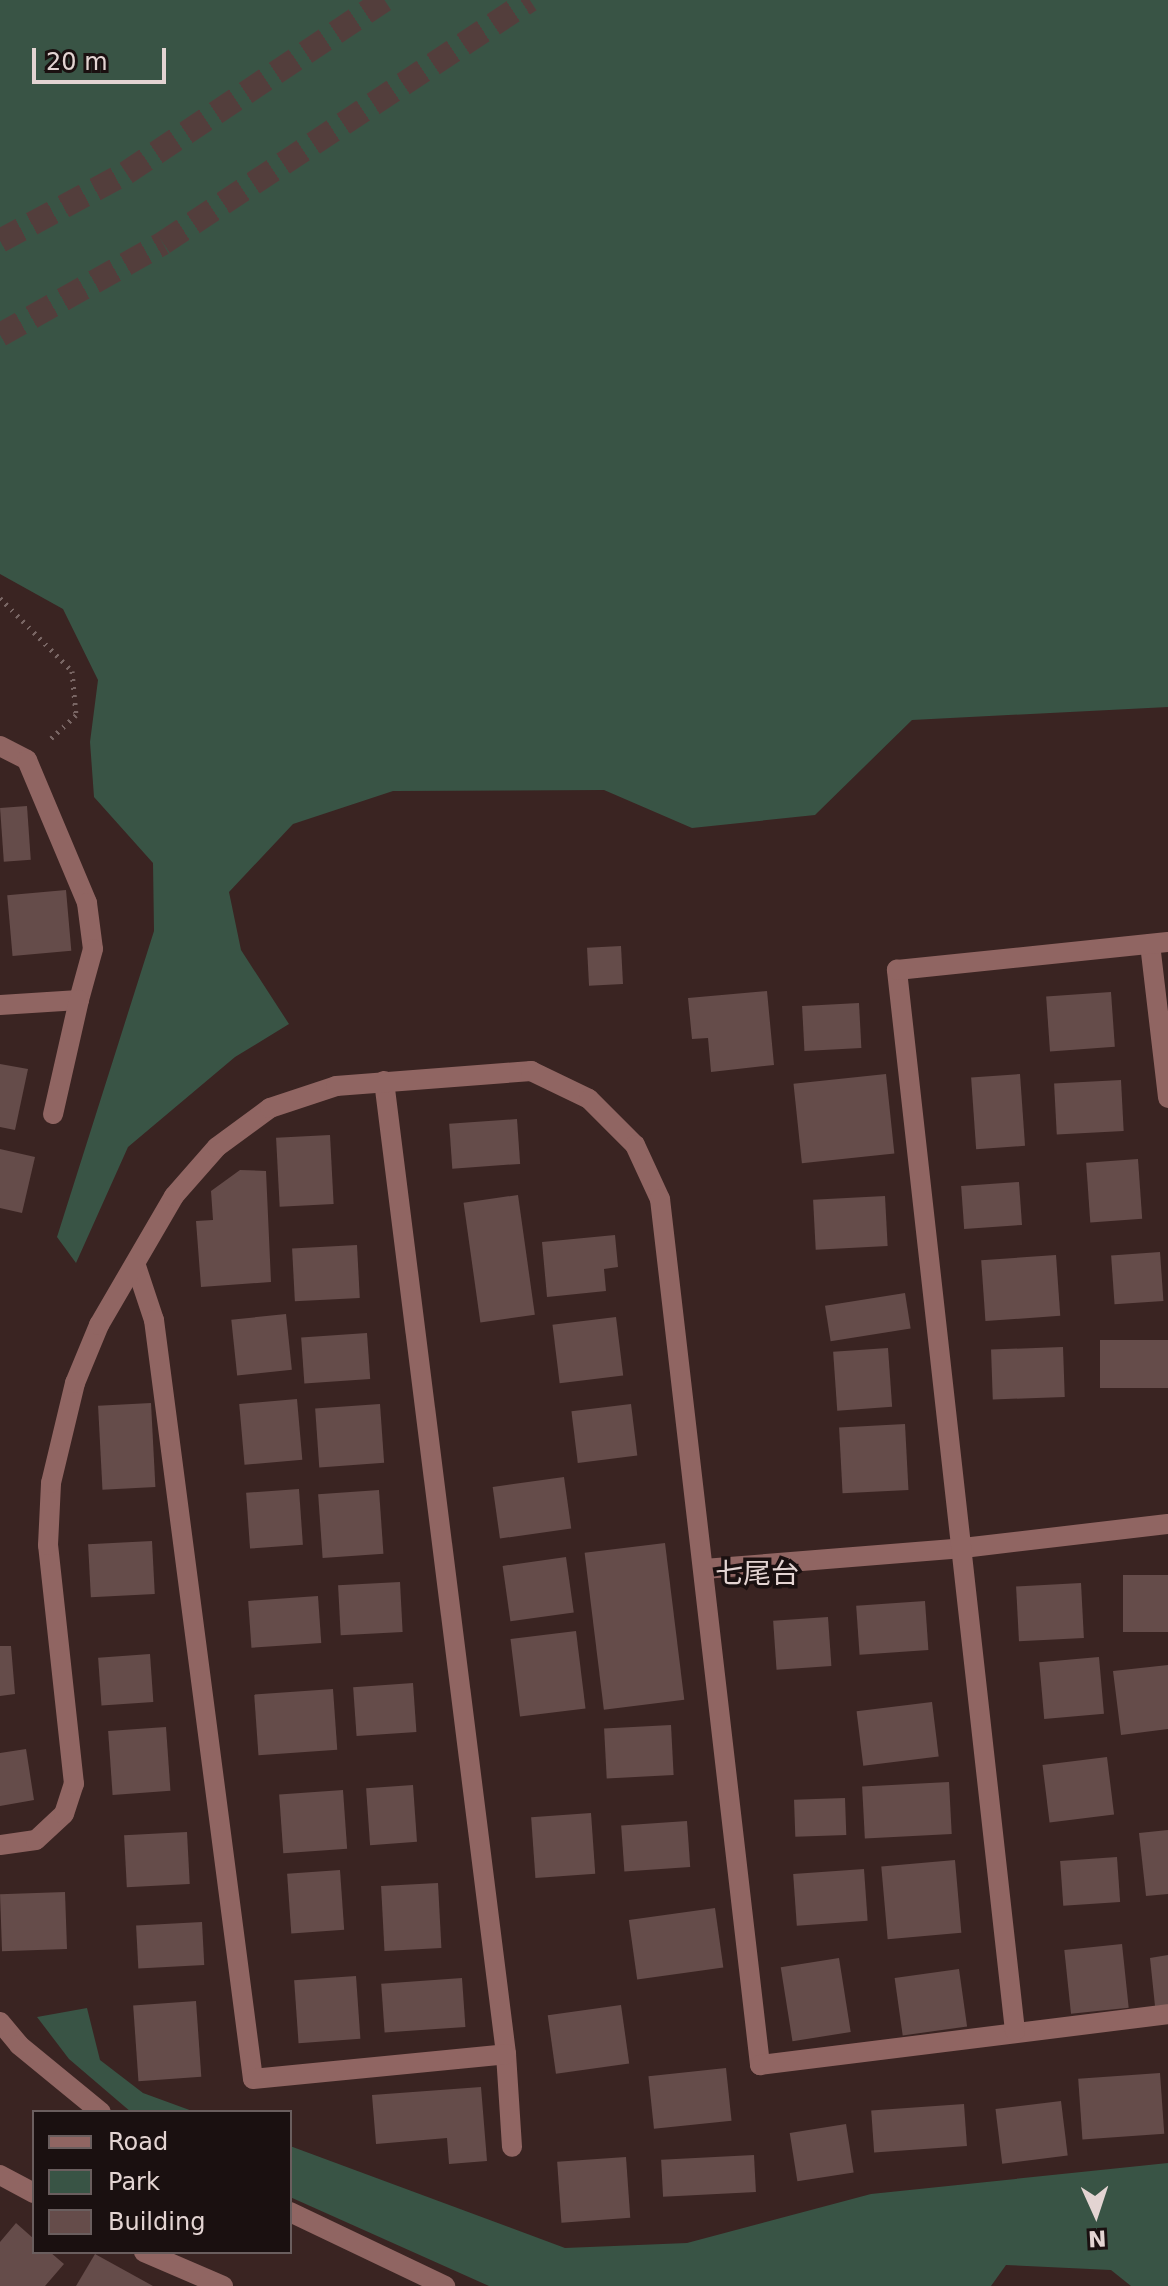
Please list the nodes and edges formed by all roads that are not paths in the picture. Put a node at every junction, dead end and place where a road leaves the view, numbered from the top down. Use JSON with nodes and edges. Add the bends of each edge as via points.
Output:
{"nodes":[{"id":1,"x":0,"y":746,"type":"edge"},
{"id":2,"x":1159,"y":943,"type":"edge"},
{"id":3,"x":79,"y":1000,"type":"junction"},
{"id":4,"x":0,"y":1005,"type":"edge"},
{"id":5,"x":384,"y":1081,"type":"junction"},
{"id":6,"x":1168,"y":1098,"type":"edge"},
{"id":7,"x":53,"y":1114,"type":"dead end"},
{"id":8,"x":136,"y":1266,"type":"junction"},
{"id":9,"x":1168,"y":1524,"type":"edge"},
{"id":10,"x":963,"y":1548,"type":"junction"},
{"id":11,"x":704,"y":1569,"type":"junction"},
{"id":12,"x":0,"y":1845,"type":"edge"},
{"id":13,"x":1168,"y":2014,"type":"edge"},
{"id":14,"x":0,"y":2022,"type":"edge"},
{"id":15,"x":1015,"y":2031,"type":"junction"},
{"id":16,"x":506,"y":2054,"type":"junction"},
{"id":17,"x":99,"y":2110,"type":"edge"},
{"id":18,"x":512,"y":2147,"type":"dead end"},
{"id":19,"x":0,"y":2175,"type":"edge"},
{"id":20,"x":32,"y":2192,"type":"edge"},
{"id":21,"x":292,"y":2213,"type":"edge"},
{"id":22,"x":147,"y":2254,"type":"edge"},
{"id":23,"x":189,"y":2281,"type":"edge"},
{"id":24,"x":223,"y":2286,"type":"edge"},
{"id":25,"x":445,"y":2286,"type":"edge"}],
"edges":[{"from":1,"to":3,"type":"street","via":[[27,760],[87,903],[93,949]]},
{"from":2,"to":6,"type":"street"},
{"from":2,"to":10,"type":"street","via":[[897,970]]},
{"from":3,"to":4,"type":"street"},
{"from":3,"to":7,"type":"street"},
{"from":5,"to":8,"type":"street","via":[[336,1086],[270,1108],[217,1147],[174,1196]]},
{"from":5,"to":11,"type":"street","via":[[531,1071],[589,1099],[635,1145],[660,1199]]},
{"from":5,"to":16,"type":"street"},
{"from":8,"to":12,"type":"street","via":[[99,1325],[75,1383],[51,1483],[48,1545],[74,1784],[64,1814],[36,1840]]},
{"from":8,"to":16,"type":"street","via":[[154,1320],[253,2079]]},
{"from":9,"to":10,"type":"street"},
{"from":10,"to":11,"type":"street"},
{"from":10,"to":15,"type":"street"},
{"from":11,"to":15,"type":"street","via":[[760,2065]]},
{"from":13,"to":15,"type":"street"},
{"from":14,"to":17,"type":"street","via":[[19,2045]]},
{"from":16,"to":18,"type":"street"},
{"from":19,"to":20,"type":"street"},
{"from":21,"to":25,"type":"street"},
{"from":22,"to":23,"type":"street"},
{"from":23,"to":24,"type":"street"}]}
